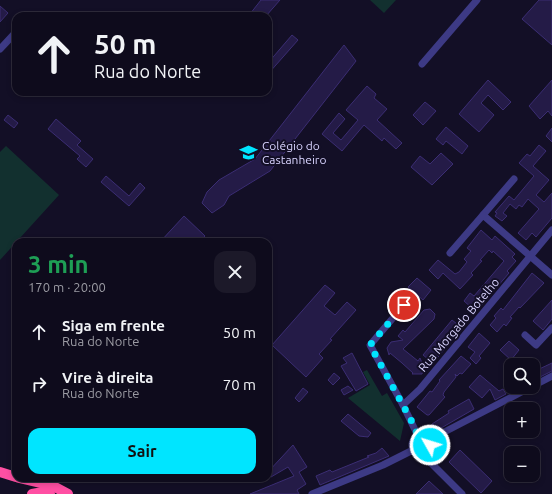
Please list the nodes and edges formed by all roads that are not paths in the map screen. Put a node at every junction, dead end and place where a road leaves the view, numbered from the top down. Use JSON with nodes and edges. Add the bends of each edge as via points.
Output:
{"nodes":[{"id":1,"x":477,"y":0,"type":"edge"},
{"id":2,"x":12,"y":36,"type":"edge"},
{"id":3,"x":0,"y":49,"type":"edge"},
{"id":4,"x":422,"y":64,"type":"dead end"},
{"id":5,"x":514,"y":179,"type":"dead end"},
{"id":6,"x":483,"y":215,"type":"junction"},
{"id":7,"x":552,"y":230,"type":"edge"},
{"id":8,"x":450,"y":253,"type":"dead end"},
{"id":9,"x":531,"y":256,"type":"junction"},
{"id":10,"x":552,"y":275,"type":"edge"},
{"id":11,"x":404,"y":305,"type":"dead end"},
{"id":12,"x":552,"y":328,"type":"edge"},
{"id":13,"x":524,"y":335,"type":"dead end"},
{"id":14,"x":552,"y":376,"type":"edge"},
{"id":15,"x":540,"y":382,"type":"edge"},
{"id":16,"x":517,"y":394,"type":"edge"},
{"id":17,"x":403,"y":405,"type":"junction"},
{"id":18,"x":418,"y":436,"type":"junction"},
{"id":19,"x":429,"y":440,"type":"junction"},
{"id":20,"x":413,"y":450,"type":"junction"},
{"id":21,"x":423,"y":454,"type":"junction"},
{"id":22,"x":0,"y":472,"type":"edge"},
{"id":23,"x":12,"y":476,"type":"edge"},
{"id":24,"x":35,"y":482,"type":"edge"},
{"id":25,"x":32,"y":494,"type":"edge"},
{"id":26,"x":50,"y":494,"type":"edge"},
{"id":27,"x":68,"y":494,"type":"edge"},
{"id":28,"x":312,"y":494,"type":"edge"},
{"id":29,"x":462,"y":494,"type":"edge"}],
"edges":[{"from":1,"to":4,"type":"street"},
{"from":2,"to":3,"type":"street"},
{"from":5,"to":6,"type":"street"},
{"from":6,"to":8,"type":"street"},
{"from":6,"to":9,"type":"street"},
{"from":7,"to":9,"type":"street","name":"Rua Morgado Botelho"},
{"from":9,"to":10,"type":"street"},
{"from":9,"to":17,"type":"street","name":"Rua Morgado Botelho","via":[[420,389]]},
{"from":11,"to":17,"type":"street","via":[[370,345]]},
{"from":12,"to":13,"type":"street","via":[[536,345]]},
{"from":14,"to":15,"type":"street"},
{"from":16,"to":19,"type":"street"},
{"from":17,"to":18,"type":"street"},
{"from":18,"to":19,"type":"street","via":[[424,436]]},
{"from":18,"to":20,"type":"street","via":[[412,442]]},
{"from":19,"to":21,"type":"street","via":[[429,450]]},
{"from":20,"to":21,"type":"street"},
{"from":20,"to":28,"type":"street"},
{"from":21,"to":29,"type":"street"},
{"from":22,"to":23,"type":"highway"},
{"from":24,"to":27,"type":"highway","via":[[53,486]]},
{"from":25,"to":26,"type":"highway"}]}
